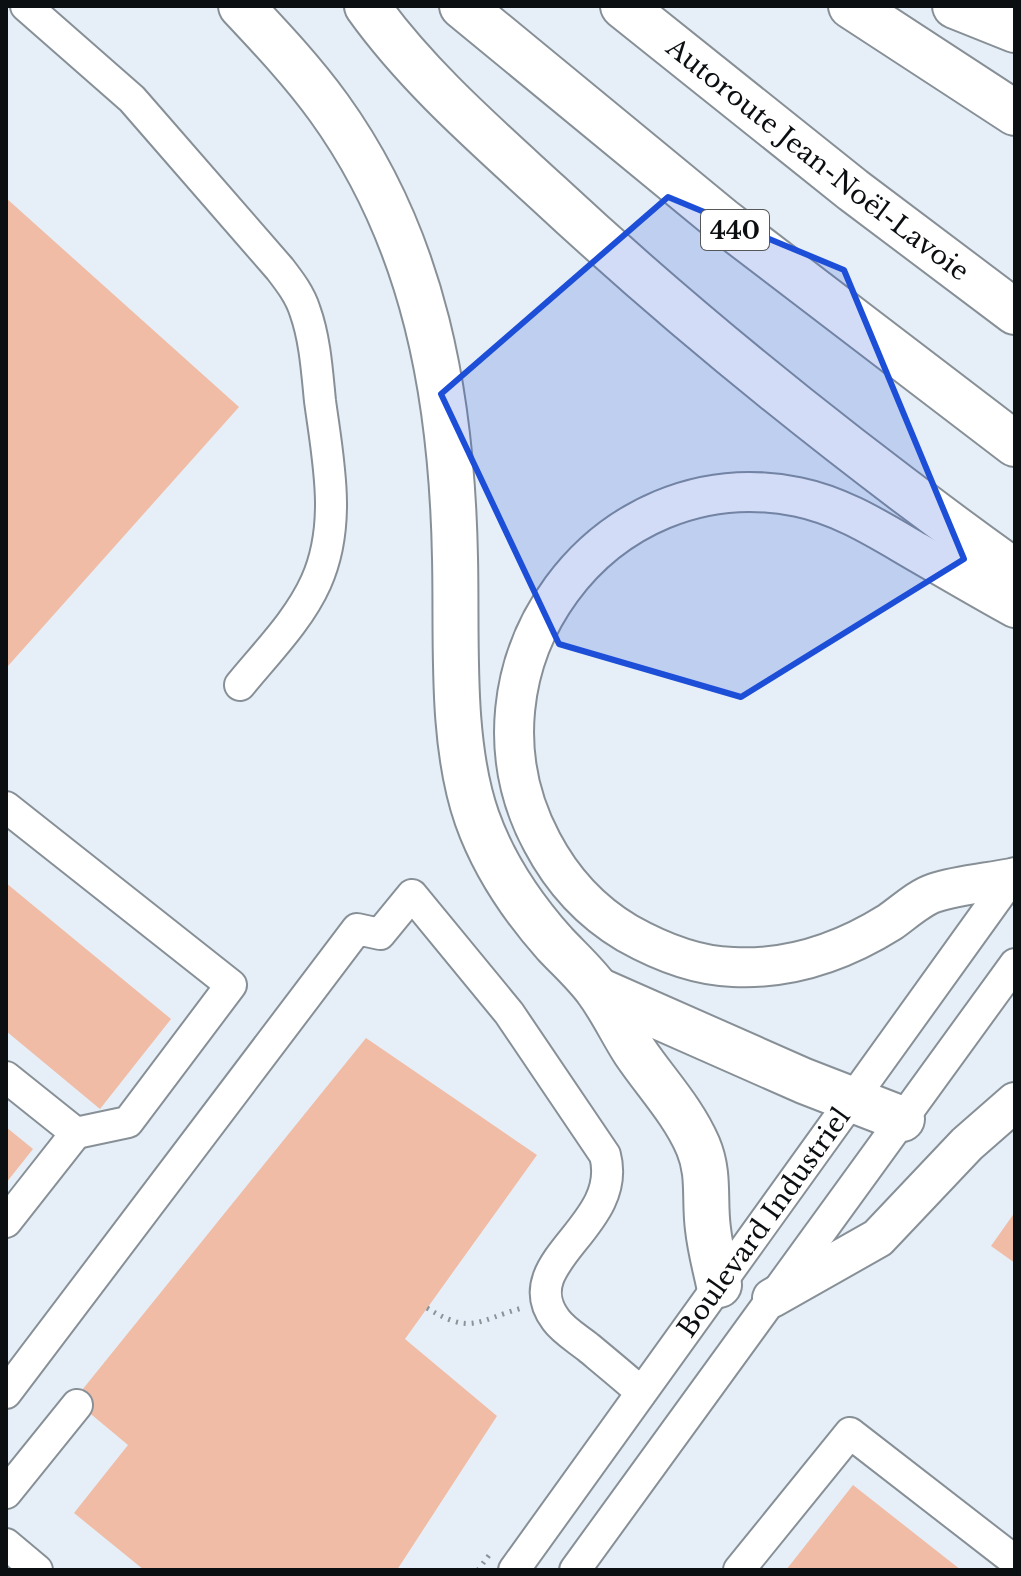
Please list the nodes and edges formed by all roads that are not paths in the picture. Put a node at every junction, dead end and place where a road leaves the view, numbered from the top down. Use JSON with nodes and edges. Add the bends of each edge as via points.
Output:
{"nodes":[{"id":1,"x":26,"y":6,"type":"edge"},
{"id":2,"x":241,"y":6,"type":"edge"},
{"id":3,"x":367,"y":6,"type":"edge"},
{"id":4,"x":462,"y":6,"type":"edge"},
{"id":5,"x":623,"y":6,"type":"edge"},
{"id":6,"x":851,"y":6,"type":"edge"},
{"id":7,"x":955,"y":6,"type":"edge"},
{"id":8,"x":1015,"y":30,"type":"edge"},
{"id":9,"x":1015,"y":113,"type":"edge"},
{"id":10,"x":1015,"y":312,"type":"edge"},
{"id":11,"x":1015,"y":444,"type":"edge"},
{"id":12,"x":1015,"y":572,"type":"edge"},
{"id":13,"x":1015,"y":608,"type":"edge"},
{"id":14,"x":240,"y":685,"type":"dead end"},
{"id":15,"x":6,"y":807,"type":"edge"},
{"id":16,"x":1013,"y":876,"type":"edge"},
{"id":17,"x":1015,"y":964,"type":"edge"},
{"id":18,"x":598,"y":990,"type":"junction"},
{"id":19,"x":6,"y":1077,"type":"edge"},
{"id":20,"x":851,"y":1099,"type":"junction"},
{"id":21,"x":1015,"y":1102,"type":"edge"},
{"id":22,"x":902,"y":1119,"type":"junction"},
{"id":23,"x":76,"y":1133,"type":"junction"},
{"id":24,"x":6,"y":1222,"type":"edge"},
{"id":25,"x":719,"y":1285,"type":"junction"},
{"id":26,"x":772,"y":1298,"type":"junction"},
{"id":27,"x":641,"y":1392,"type":"junction"},
{"id":28,"x":6,"y":1393,"type":"edge"},
{"id":29,"x":77,"y":1405,"type":"dead end"},
{"id":30,"x":6,"y":1493,"type":"edge"},
{"id":31,"x":6,"y":1544,"type":"edge"},
{"id":32,"x":1015,"y":1561,"type":"edge"},
{"id":33,"x":37,"y":1570,"type":"edge"},
{"id":34,"x":514,"y":1570,"type":"edge"},
{"id":35,"x":575,"y":1570,"type":"edge"},
{"id":36,"x":739,"y":1570,"type":"edge"}],
"edges":[{"from":1,"to":14,"type":"street","via":[[132,99],[280,269],[309,322],[331,489],[328,541],[308,598]]},
{"from":2,"to":18,"type":"highway","via":[[330,110],[376,187],[411,268],[435,351],[448,428],[460,734],[471,798],[510,886]]},
{"from":3,"to":12,"type":"highway","via":[[391,40],[447,96],[642,279],[799,410]]},
{"from":4,"to":11,"type":"highway","number":"440","via":[[734,229]]},
{"from":5,"to":10,"type":"highway","name":"Autoroute Jean-Noël-Lavoie"},
{"from":6,"to":9,"type":"highway"},
{"from":7,"to":8,"type":"highway"},
{"from":13,"to":16,"type":"main road","via":[[843,511],[775,494],[708,496],[659,511],[619,532],[565,583],[529,646],[514,728],[515,763],[526,809],[570,885],[618,927],[694,961],[753,967],[815,957],[868,935],[931,894]]},
{"from":15,"to":23,"type":"street","via":[[231,985],[128,1122]]},
{"from":16,"to":20,"type":"street","name":"Boulevard Industriel"},
{"from":17,"to":22,"type":"street","name":"Boulevard Industriel"},
{"from":18,"to":20,"type":"highway"},
{"from":18,"to":25,"type":"highway","via":[[700,1151]]},
{"from":19,"to":23,"type":"street"},
{"from":20,"to":22,"type":"highway"},
{"from":20,"to":25,"type":"street","name":"Boulevard Industriel"},
{"from":21,"to":26,"type":"main road","via":[[878,1238]]},
{"from":22,"to":26,"type":"street","name":"Boulevard Industriel"},
{"from":23,"to":24,"type":"street"},
{"from":25,"to":27,"type":"street","name":"Boulevard Industriel"},
{"from":26,"to":35,"type":"street","name":"Boulevard Industriel"},
{"from":27,"to":28,"type":"street","via":[[557,1322],[546,1301],[545,1281],[601,1201],[608,1175],[605,1155],[509,1013],[412,895],[380,934],[357,929]]},
{"from":27,"to":34,"type":"street","name":"Boulevard Industriel"},
{"from":29,"to":30,"type":"street"},
{"from":31,"to":33,"type":"street"},
{"from":32,"to":36,"type":"street","via":[[850,1433]]}]}
